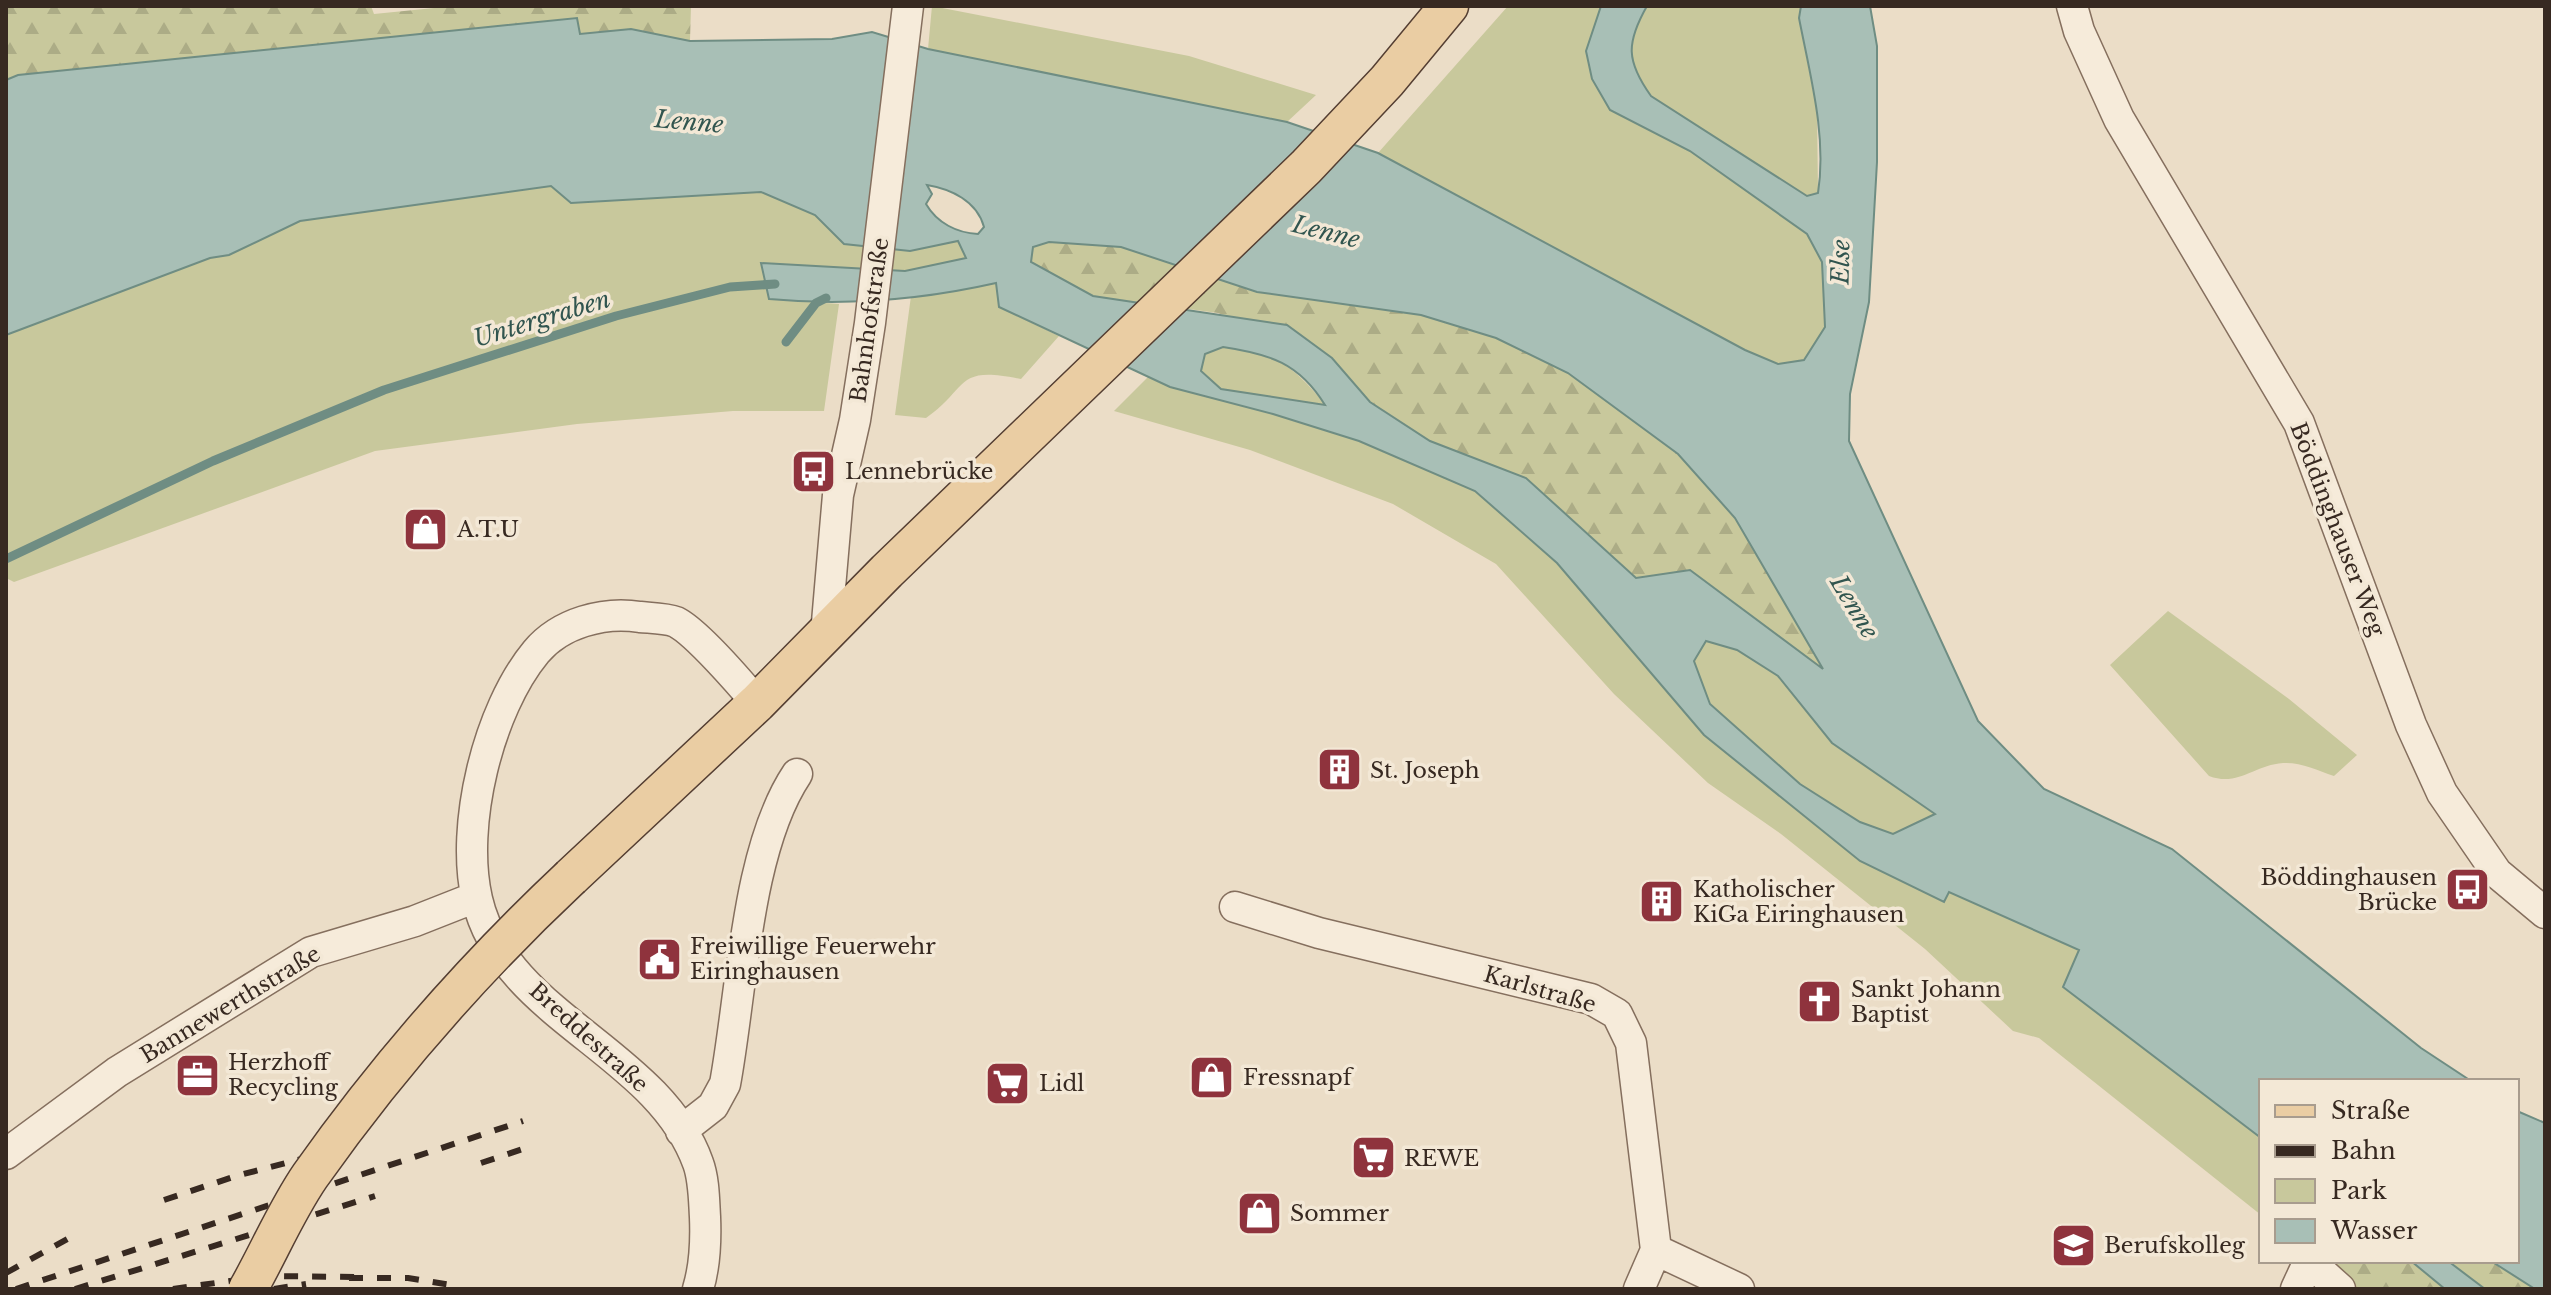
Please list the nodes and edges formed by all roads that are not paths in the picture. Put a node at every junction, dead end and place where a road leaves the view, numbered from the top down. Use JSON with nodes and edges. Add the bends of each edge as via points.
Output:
{"nodes":[{"id":1,"x":908,"y":6,"type":"edge"},
{"id":2,"x":1449,"y":6,"type":"edge"},
{"id":3,"x":2072,"y":6,"type":"edge"},
{"id":4,"x":826,"y":634,"type":"junction"},
{"id":5,"x":757,"y":703,"type":"junction"},
{"id":6,"x":797,"y":774,"type":"dead end"},
{"id":7,"x":476,"y":897,"type":"junction"},
{"id":8,"x":1235,"y":907,"type":"dead end"},
{"id":9,"x":2545,"y":913,"type":"edge"},
{"id":10,"x":681,"y":1131,"type":"junction"},
{"id":11,"x":6,"y":1154,"type":"edge"},
{"id":12,"x":1656,"y":1250,"type":"junction"},
{"id":13,"x":2308,"y":1263,"type":"edge"},
{"id":14,"x":2311,"y":1263,"type":"edge"},
{"id":15,"x":248,"y":1289,"type":"edge"},
{"id":16,"x":698,"y":1289,"type":"edge"},
{"id":17,"x":1639,"y":1289,"type":"edge"},
{"id":18,"x":1739,"y":1289,"type":"edge"},
{"id":19,"x":2296,"y":1289,"type":"edge"},
{"id":20,"x":2340,"y":1289,"type":"edge"}],
"edges":[{"from":1,"to":4,"type":"street","name":"Bahnhofstraße","via":[[870,323],[838,495]]},
{"from":2,"to":4,"type":"main road","via":[[1306,167]]},
{"from":3,"to":9,"type":"street","name":"Böddinghauser Weg","via":[[2119,119],[2299,423],[2411,725],[2447,802],[2497,873]]},
{"from":4,"to":5,"type":"main road"},
{"from":5,"to":7,"type":"street","name":"Breddestraße","via":[[675,622],[621,614],[588,619],[551,639],[536,651],[497,720],[481,771],[473,844]]},
{"from":5,"to":15,"type":"main road","bridge":true,"via":[[496,947],[413,1041],[309,1179]]},
{"from":6,"to":10,"type":"street","via":[[781,797],[759,875],[725,1084],[713,1106]]},
{"from":7,"to":10,"type":"street","name":"Breddestraße","via":[[490,939],[526,981],[651,1093]]},
{"from":7,"to":11,"type":"street","name":"Bannewerthstraße","via":[[311,952],[117,1072]]},
{"from":8,"to":12,"type":"street","name":"Karlstraße","via":[[1319,933],[1591,999],[1617,1014],[1631,1043]]},
{"from":10,"to":16,"type":"street","name":"Breddestraße","via":[[699,1165],[704,1200]]},
{"from":12,"to":17,"type":"street"},
{"from":12,"to":18,"type":"street"},
{"from":13,"to":19,"type":"street"},
{"from":14,"to":20,"type":"street"}]}
